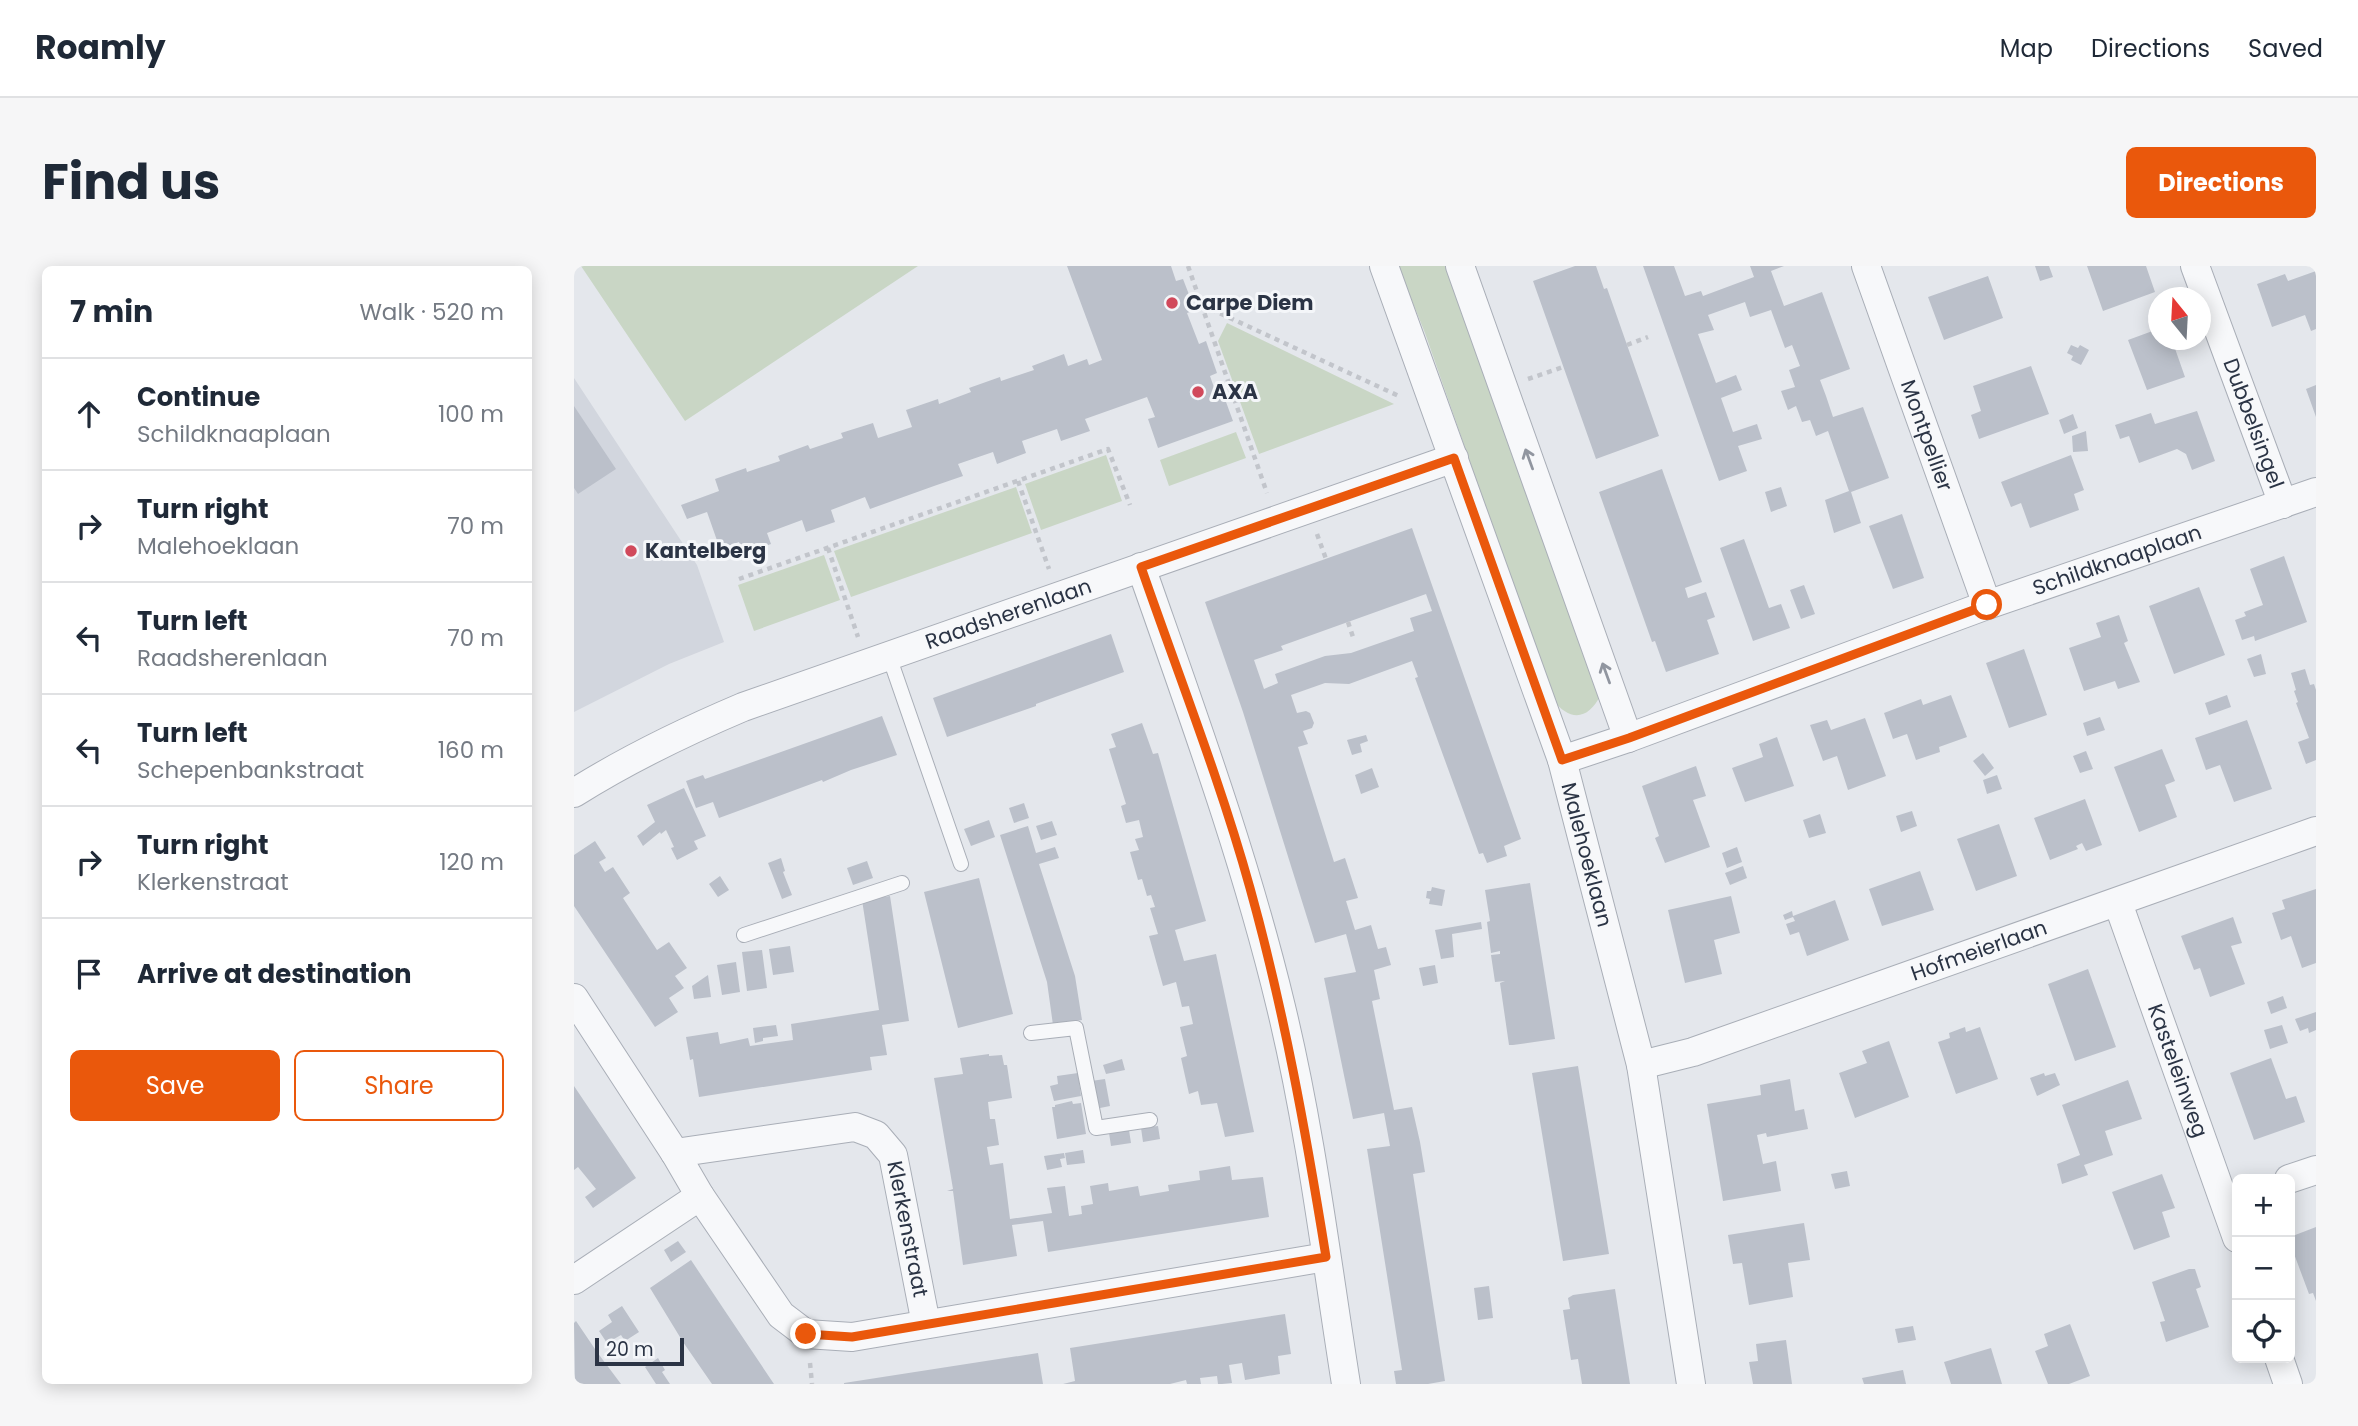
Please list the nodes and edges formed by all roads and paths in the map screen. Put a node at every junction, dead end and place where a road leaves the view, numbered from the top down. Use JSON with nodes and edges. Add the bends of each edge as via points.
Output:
{"nodes":[{"id":1,"x":1188,"y":266,"type":"edge"},
{"id":2,"x":1384,"y":266,"type":"edge"},
{"id":3,"x":1460,"y":266,"type":"edge"},
{"id":4,"x":1866,"y":266,"type":"edge"},
{"id":5,"x":2195,"y":266,"type":"edge"},
{"id":6,"x":1202,"y":305,"type":"junction"},
{"id":7,"x":1648,"y":337,"type":"dead end"},
{"id":8,"x":1628,"y":345,"type":"dead end"},
{"id":9,"x":1563,"y":367,"type":"dead end"},
{"id":10,"x":1504,"y":388,"type":"junction"},
{"id":11,"x":1432,"y":397,"type":"junction"},
{"id":12,"x":1454,"y":458,"type":"junction"},
{"id":13,"x":1018,"y":481,"type":"junction"},
{"id":14,"x":2316,"y":492,"type":"edge"},
{"id":15,"x":2283,"y":503,"type":"junction"},
{"id":16,"x":1130,"y":505,"type":"dead end"},
{"id":17,"x":1277,"y":522,"type":"junction"},
{"id":18,"x":828,"y":548,"type":"junction"},
{"id":19,"x":1141,"y":567,"type":"junction"},
{"id":20,"x":739,"y":579,"type":"dead end"},
{"id":21,"x":1058,"y":596,"type":"junction"},
{"id":22,"x":1987,"y":605,"type":"junction"},
{"id":23,"x":1348,"y":622,"type":"dead end"},
{"id":24,"x":1354,"y":640,"type":"dead end"},
{"id":25,"x":878,"y":660,"type":"junction"},
{"id":26,"x":1629,"y":738,"type":"junction"},
{"id":27,"x":1562,"y":760,"type":"junction"},
{"id":28,"x":574,"y":793,"type":"edge"},
{"id":29,"x":2316,"y":831,"type":"edge"},
{"id":30,"x":961,"y":864,"type":"dead end"},
{"id":31,"x":902,"y":883,"type":"dead end"},
{"id":32,"x":2118,"y":902,"type":"junction"},
{"id":33,"x":744,"y":935,"type":"dead end"},
{"id":34,"x":574,"y":998,"type":"edge"},
{"id":35,"x":1031,"y":1033,"type":"dead end"},
{"id":36,"x":1641,"y":1065,"type":"junction"},
{"id":37,"x":1150,"y":1120,"type":"dead end"},
{"id":38,"x":675,"y":1153,"type":"junction"},
{"id":39,"x":2316,"y":1170,"type":"edge"},
{"id":40,"x":2295,"y":1177,"type":"edge"},
{"id":41,"x":700,"y":1196,"type":"junction"},
{"id":42,"x":2231,"y":1200,"type":"edge"},
{"id":43,"x":2237,"y":1237,"type":"edge"},
{"id":44,"x":1326,"y":1257,"type":"junction"},
{"id":45,"x":574,"y":1280,"type":"edge"},
{"id":46,"x":926,"y":1324,"type":"junction"},
{"id":47,"x":2281,"y":1363,"type":"edge"},
{"id":48,"x":1346,"y":1384,"type":"edge"},
{"id":49,"x":1691,"y":1384,"type":"edge"},
{"id":50,"x":2288,"y":1384,"type":"edge"}],
"edges":[{"from":1,"to":6,"type":"path"},
{"from":2,"to":11,"type":"street","name":"Malehoeklaan"},
{"from":3,"to":10,"type":"street"},
{"from":4,"to":22,"type":"street","name":"Montpellier"},
{"from":5,"to":15,"type":"street","name":"Dubbelsingel"},
{"from":6,"to":11,"type":"path","via":[[1415,403]]},
{"from":6,"to":17,"type":"path"},
{"from":7,"to":8,"type":"path"},
{"from":9,"to":10,"type":"path"},
{"from":26,"to":10,"type":"street","one_way":true},
{"from":11,"to":12,"type":"street","name":"Malehoeklaan"},
{"from":12,"to":17,"type":"street","name":"Raadsherenlaan"},
{"from":12,"to":27,"type":"street","name":"Malehoeklaan"},
{"from":13,"to":16,"type":"path","via":[[1108,449]]},
{"from":13,"to":18,"type":"path"},
{"from":13,"to":21,"type":"path"},
{"from":14,"to":15,"type":"street","name":"Schildknaaplaan"},
{"from":15,"to":22,"type":"street","name":"Schildknaaplaan"},
{"from":17,"to":19,"type":"street","name":"Raadsherenlaan"},
{"from":18,"to":20,"type":"path"},
{"from":18,"to":25,"type":"path"},
{"from":19,"to":21,"type":"street","name":"Raadsherenlaan"},
{"from":19,"to":44,"type":"street","via":[[1250,887],[1287,1035]]},
{"from":21,"to":25,"type":"street","name":"Raadsherenlaan"},
{"from":22,"to":26,"type":"street","name":"Schildknaaplaan"},
{"from":23,"to":24,"type":"path"},
{"from":25,"to":28,"type":"street","name":"Raadsherenlaan","via":[[677,735]]},
{"from":25,"to":30,"type":"lane"},
{"from":26,"to":27,"type":"street","name":"Schildknaaplaan"},
{"from":27,"to":36,"type":"street","name":"Malehoeklaan"},
{"from":29,"to":32,"type":"street","name":"Hofmeierlaan"},
{"from":31,"to":33,"type":"lane"},
{"from":32,"to":36,"type":"street","name":"Hofmeierlaan","via":[[1693,1052]]},
{"from":32,"to":42,"type":"street","name":"Kasteleinweg"},
{"from":34,"to":38,"type":"street","name":"Klerkenstraat"},
{"from":35,"to":37,"type":"lane","via":[[1076,1028],[1096,1128]]},
{"from":36,"to":49,"type":"street","name":"Malehoeklaan"},
{"from":38,"to":41,"type":"street","name":"Klerkenstraat"},
{"from":38,"to":46,"type":"street","name":"Klerkenstraat","via":[[855,1127],[876,1135],[893,1155]]},
{"from":39,"to":40,"type":"street"},
{"from":41,"to":45,"type":"street"},
{"from":41,"to":46,"type":"street","name":"Klerkenstraat","via":[[781,1315],[806,1334],[852,1337]]},
{"from":42,"to":43,"type":"street","name":"Kasteleinweg"},
{"from":44,"to":46,"type":"street","name":"Klerkenstraat"},
{"from":44,"to":48,"type":"street"},
{"from":47,"to":50,"type":"street"}]}
